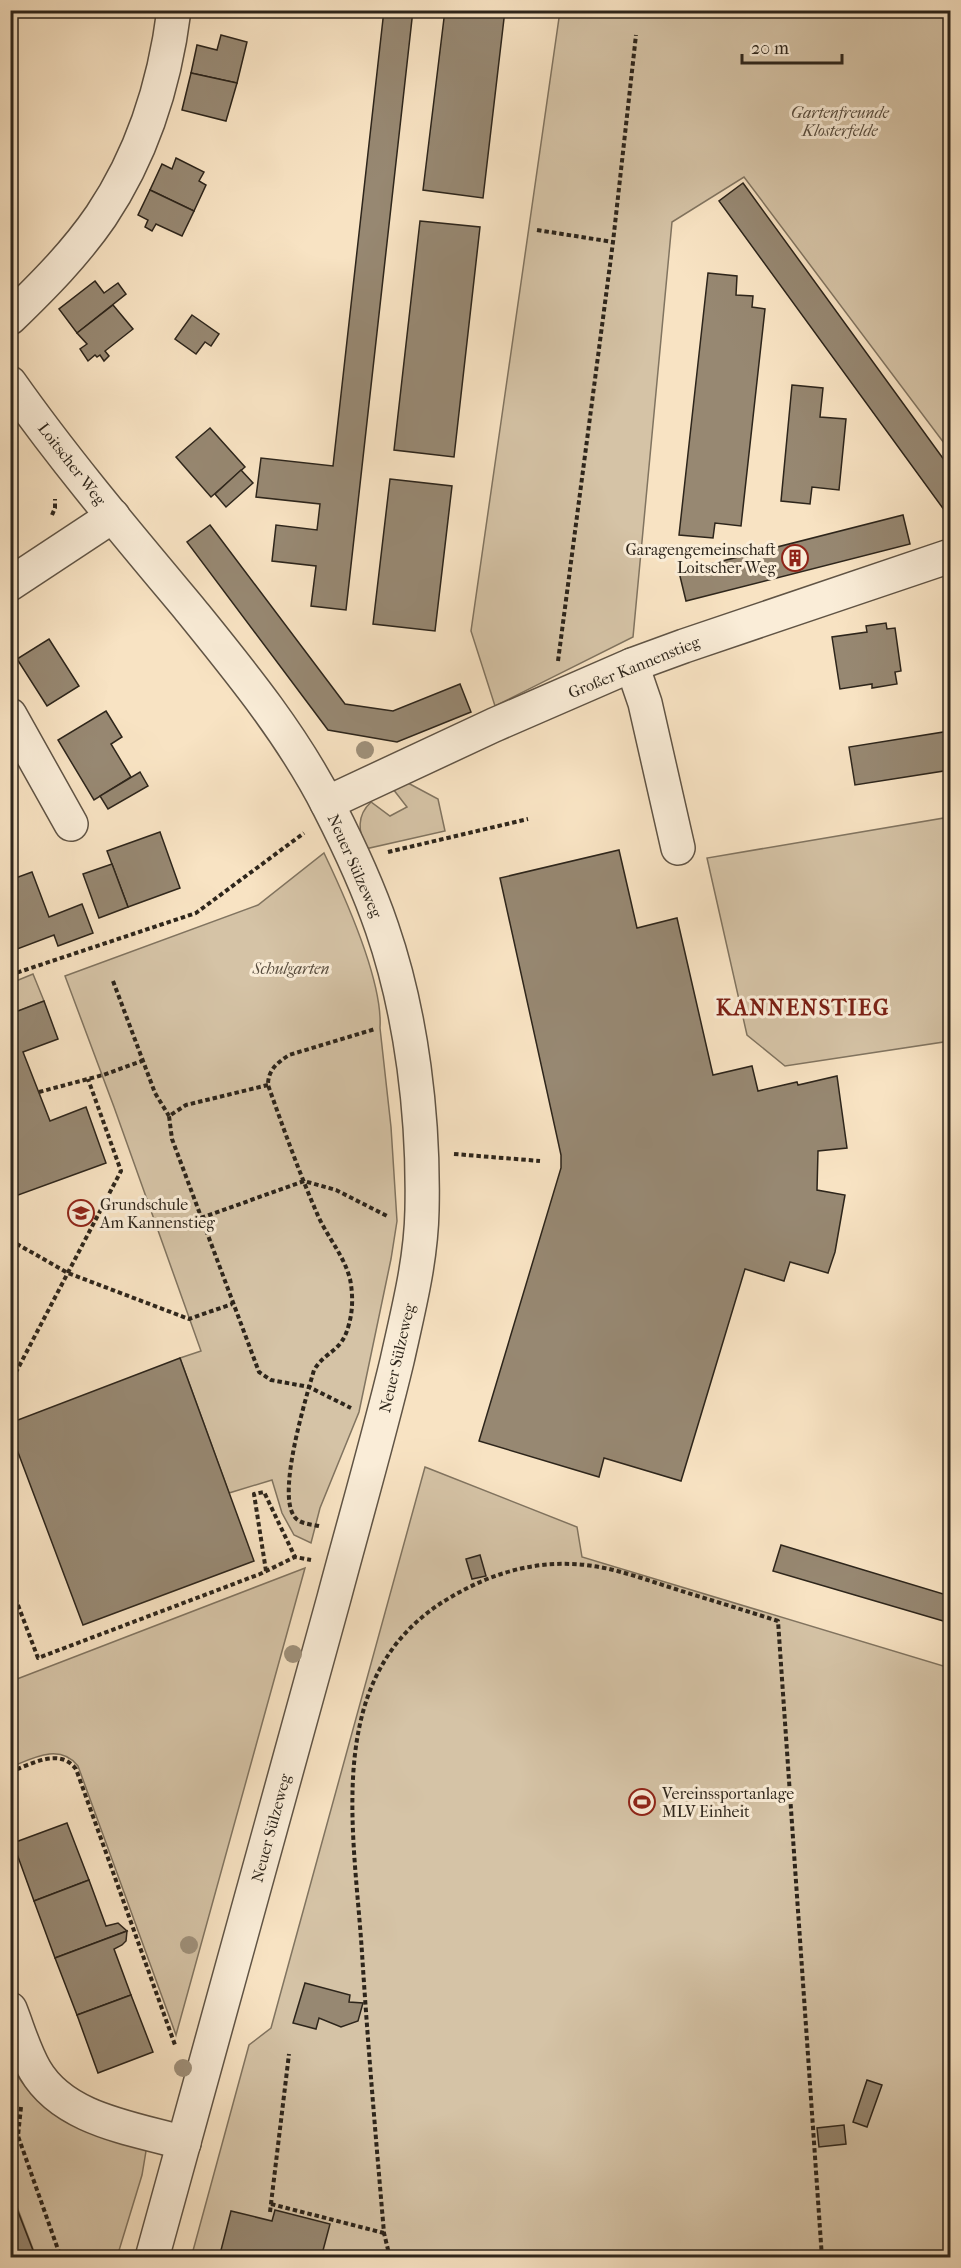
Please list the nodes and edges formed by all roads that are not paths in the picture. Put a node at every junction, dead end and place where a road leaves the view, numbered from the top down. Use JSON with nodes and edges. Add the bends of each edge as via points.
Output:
{"nodes":[{"id":1,"x":174,"y":10,"type":"edge"},
{"id":2,"x":10,"y":318,"type":"edge"},
{"id":3,"x":10,"y":383,"type":"edge"},
{"id":4,"x":113,"y":516,"type":"junction"},
{"id":5,"x":951,"y":556,"type":"edge"},
{"id":6,"x":10,"y":584,"type":"edge"},
{"id":7,"x":632,"y":665,"type":"junction"},
{"id":8,"x":10,"y":715,"type":"edge"},
{"id":9,"x":327,"y":803,"type":"junction"},
{"id":10,"x":71,"y":824,"type":"dead end"},
{"id":11,"x":678,"y":848,"type":"dead end"},
{"id":12,"x":10,"y":2009,"type":"edge"},
{"id":13,"x":184,"y":2144,"type":"junction"},
{"id":14,"x":152,"y":2258,"type":"edge"}],
"edges":[{"from":1,"to":2,"type":"street","via":[[161,79],[128,168],[89,232]]},
{"from":3,"to":4,"type":"street","name":"Loitscher Weg"},
{"from":4,"to":6,"type":"street"},
{"from":4,"to":9,"type":"street","name":"Neuer Sülzeweg","via":[[262,701]]},
{"from":5,"to":7,"type":"street","name":"Großer Kannenstieg"},
{"from":7,"to":9,"type":"street","name":"Großer Kannenstieg"},
{"from":7,"to":11,"type":"street","via":[[645,703]]},
{"from":8,"to":10,"type":"street"},
{"from":9,"to":13,"type":"street","name":"Neuer Sülzeweg","via":[[384,931],[399,989],[418,1107],[421,1234],[413,1292],[382,1419]]},
{"from":12,"to":13,"type":"street","via":[[34,2068],[55,2094],[97,2118]]},
{"from":13,"to":14,"type":"street","name":"Neuer Sülzeweg"}]}
